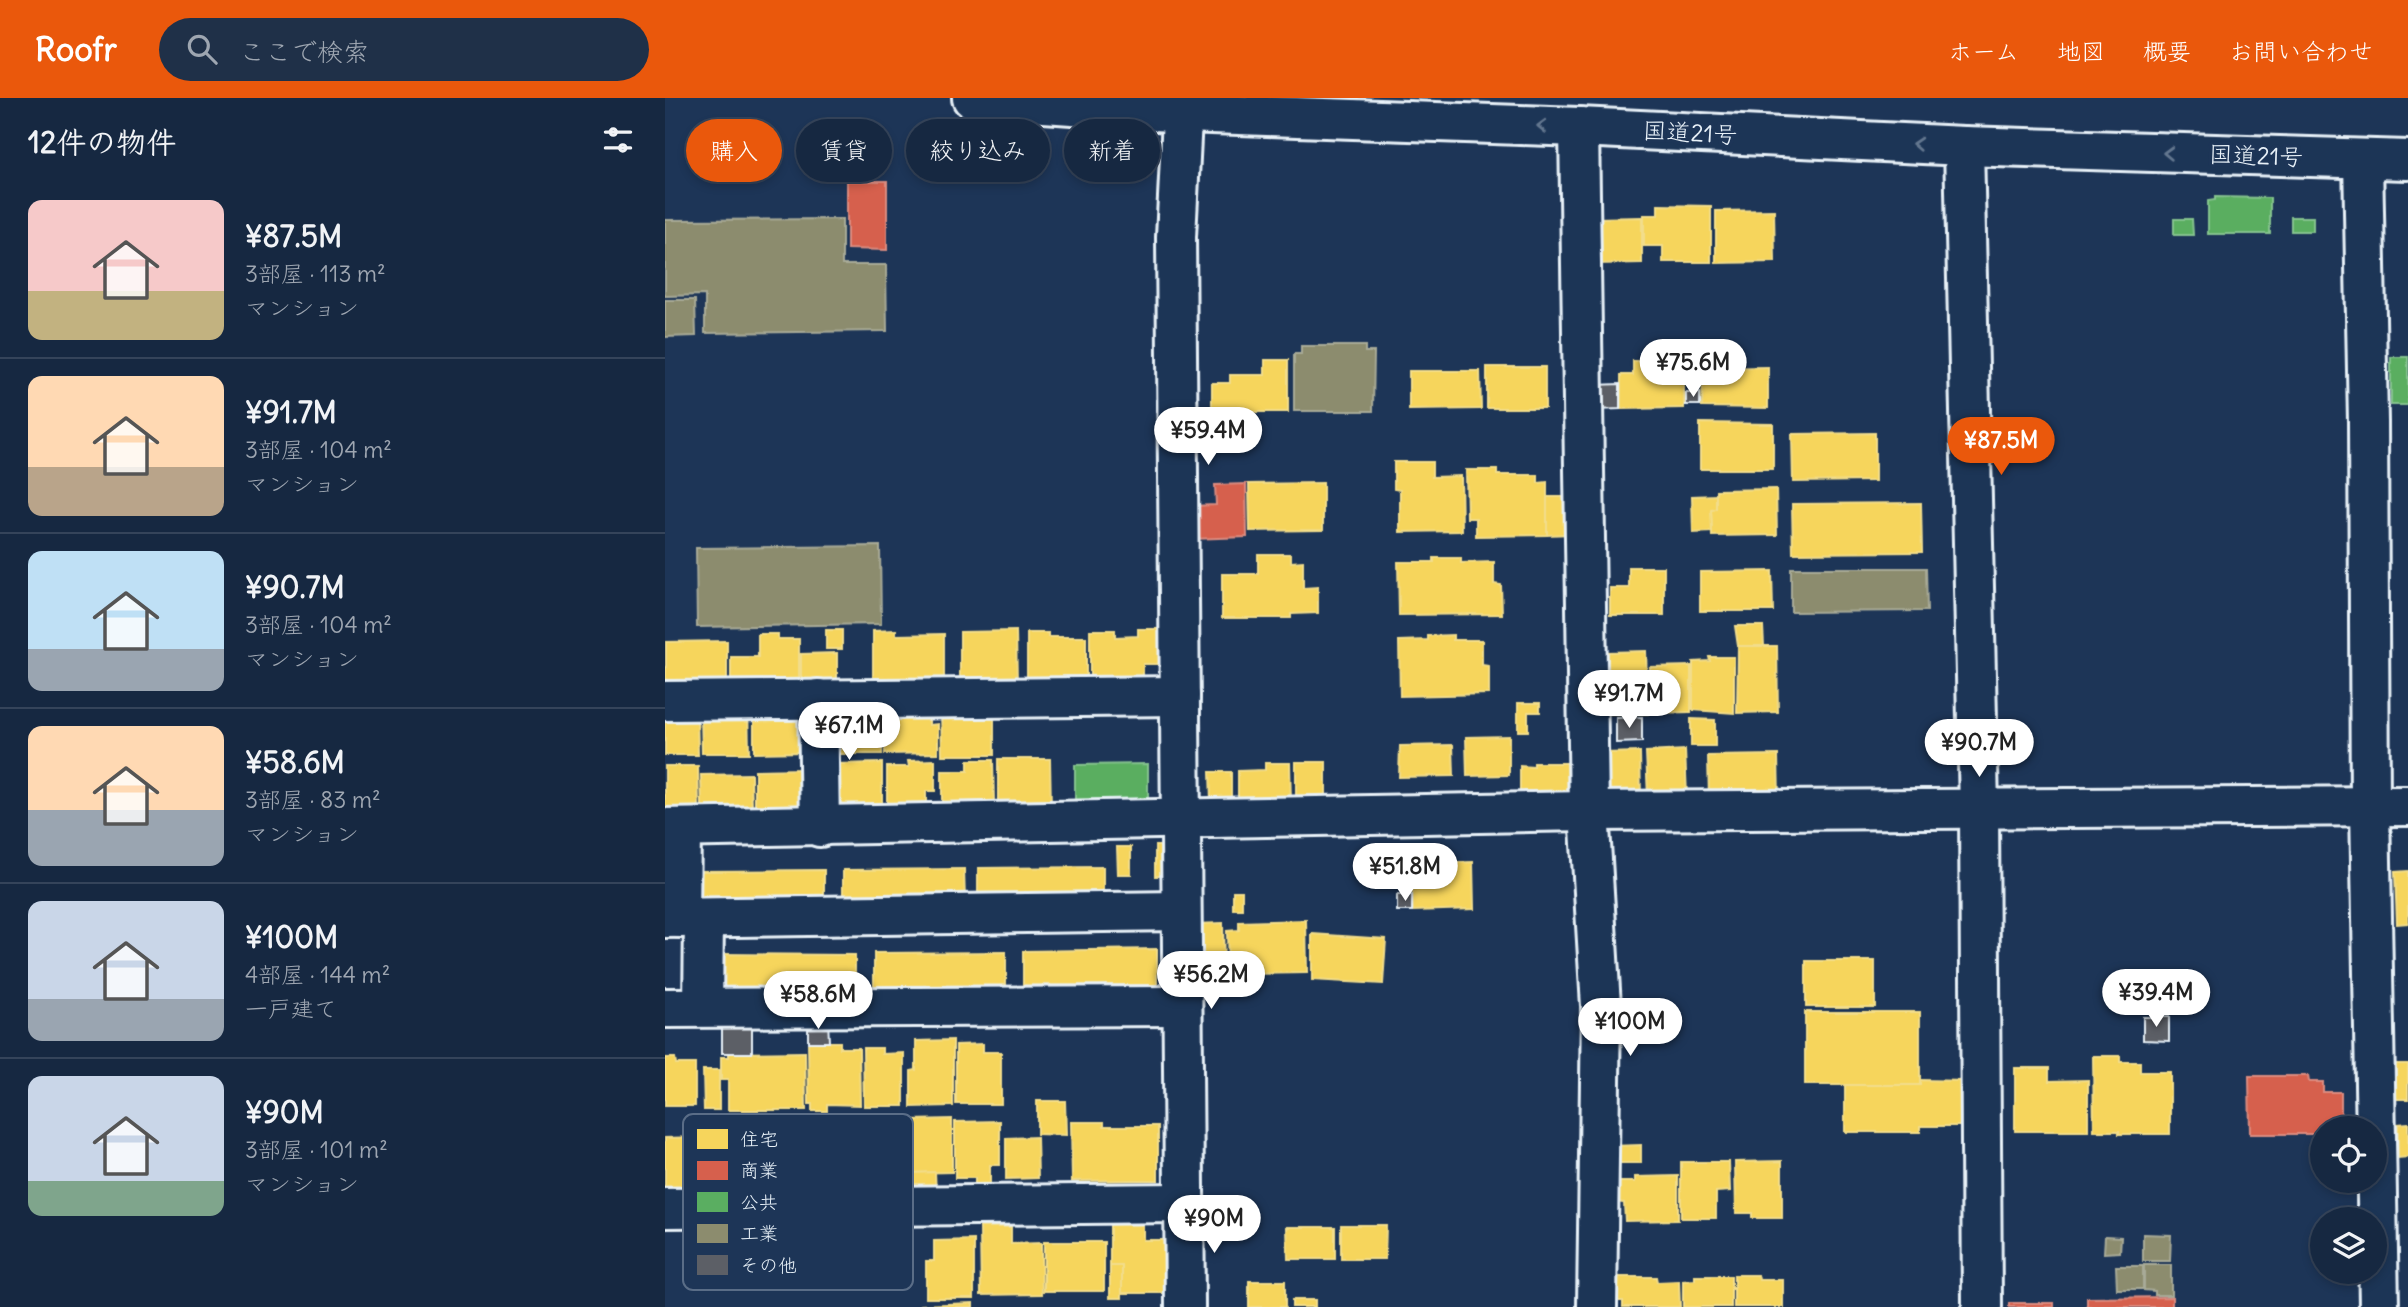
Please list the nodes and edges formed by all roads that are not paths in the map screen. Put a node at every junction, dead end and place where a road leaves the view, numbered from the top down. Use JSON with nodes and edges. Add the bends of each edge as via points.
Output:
{"nodes":[{"id":1,"x":972,"y":98,"type":"edge"},
{"id":2,"x":1183,"y":105,"type":"edge"},
{"id":3,"x":1579,"y":127,"type":"junction"},
{"id":4,"x":1964,"y":146,"type":"junction"},
{"id":5,"x":2363,"y":159,"type":"junction"},
{"id":6,"x":2408,"y":160,"type":"edge"},
{"id":7,"x":1180,"y":696,"type":"junction"},
{"id":8,"x":818,"y":699,"type":"junction"},
{"id":9,"x":665,"y":701,"type":"edge"},
{"id":10,"x":2370,"y":806,"type":"junction"},
{"id":11,"x":2408,"y":806,"type":"edge"},
{"id":12,"x":1979,"y":808,"type":"junction"},
{"id":13,"x":1589,"y":811,"type":"junction"},
{"id":14,"x":1179,"y":819,"type":"junction"},
{"id":15,"x":820,"y":827,"type":"junction"},
{"id":16,"x":673,"y":828,"type":"edge"},
{"id":17,"x":1181,"y":911,"type":"junction"},
{"id":18,"x":683,"y":918,"type":"edge"},
{"id":19,"x":1182,"y":1006,"type":"junction"},
{"id":20,"x":665,"y":1007,"type":"edge"},
{"id":21,"x":703,"y":1007,"type":"junction"},
{"id":22,"x":1184,"y":1203,"type":"junction"},
{"id":23,"x":913,"y":1206,"type":"edge"},
{"id":24,"x":665,"y":1208,"type":"edge"},
{"id":25,"x":683,"y":1208,"type":"edge"},
{"id":26,"x":1185,"y":1307,"type":"edge"},
{"id":27,"x":1597,"y":1307,"type":"edge"},
{"id":28,"x":1982,"y":1307,"type":"edge"},
{"id":29,"x":2379,"y":1307,"type":"edge"}],
"edges":[{"from":1,"to":2,"type":"main road","name":"国道21号"},
{"from":3,"to":2,"type":"main road","name":"国道21号","one_way":true},
{"from":2,"to":7,"type":"main road","via":[[1176,237]]},
{"from":4,"to":3,"type":"main road","name":"国道21号","one_way":true},
{"from":3,"to":13,"type":"main road"},
{"from":5,"to":4,"type":"main road","name":"国道21号","one_way":true},
{"from":4,"to":12,"type":"main road"},
{"from":5,"to":6,"type":"main road","name":"国道21号"},
{"from":5,"to":10,"type":"main road"},
{"from":7,"to":8,"type":"main road"},
{"from":7,"to":14,"type":"main road"},
{"from":8,"to":9,"type":"main road"},
{"from":8,"to":15,"type":"main road"},
{"from":10,"to":11,"type":"main road"},
{"from":10,"to":12,"type":"main road"},
{"from":10,"to":29,"type":"main road"},
{"from":12,"to":13,"type":"main road"},
{"from":12,"to":28,"type":"main road"},
{"from":13,"to":14,"type":"main road"},
{"from":13,"to":27,"type":"main road","via":[[1601,1006]]},
{"from":14,"to":15,"type":"main road"},
{"from":14,"to":17,"type":"main road"},
{"from":15,"to":16,"type":"main road"},
{"from":16,"to":18,"type":"main road"},
{"from":17,"to":18,"type":"main road"},
{"from":17,"to":19,"type":"main road"},
{"from":18,"to":21,"type":"main road"},
{"from":19,"to":21,"type":"main road"},
{"from":19,"to":22,"type":"main road"},
{"from":20,"to":21,"type":"main road"},
{"from":22,"to":23,"type":"main road"},
{"from":22,"to":26,"type":"main road"},
{"from":24,"to":25,"type":"main road"}]}
